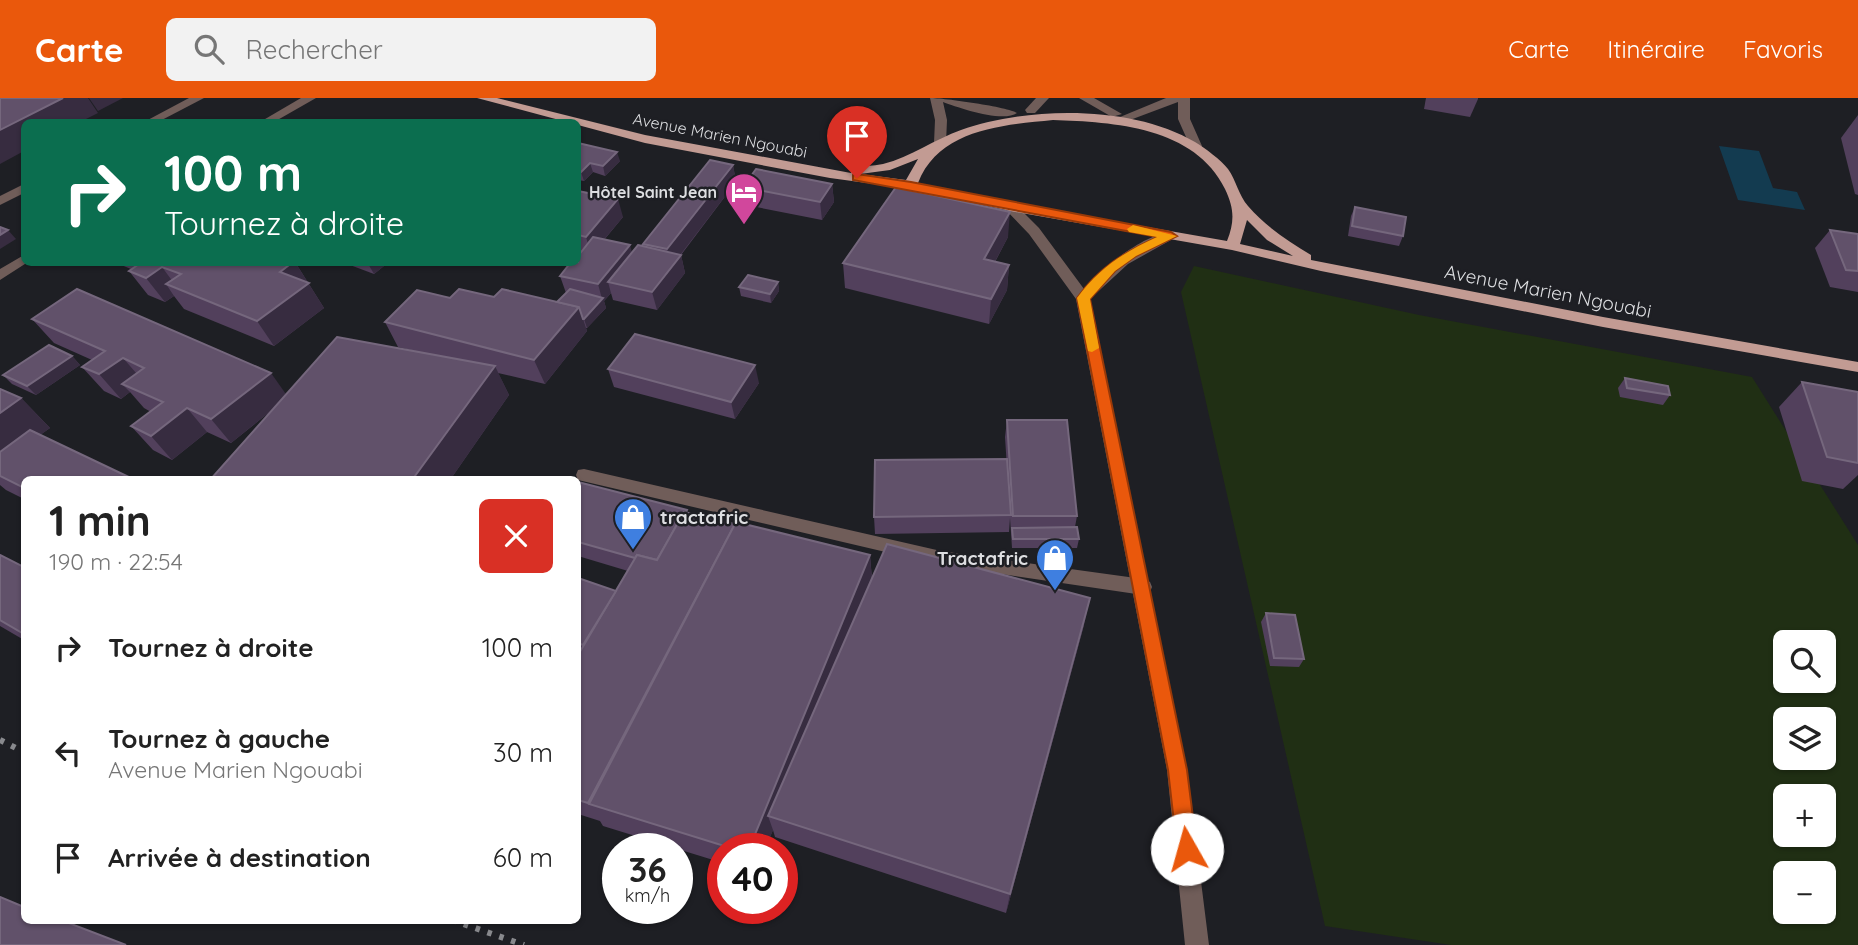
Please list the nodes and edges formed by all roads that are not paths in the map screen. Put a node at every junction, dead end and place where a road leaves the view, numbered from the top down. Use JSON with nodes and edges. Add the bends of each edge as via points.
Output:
{"nodes":[{"id":1,"x":198,"y":98,"type":"edge"},
{"id":2,"x":310,"y":98,"type":"edge"},
{"id":3,"x":483,"y":98,"type":"edge"},
{"id":4,"x":936,"y":98,"type":"edge"},
{"id":5,"x":943,"y":98,"type":"edge"},
{"id":6,"x":1043,"y":98,"type":"edge"},
{"id":7,"x":1085,"y":98,"type":"edge"},
{"id":8,"x":1177,"y":98,"type":"edge"},
{"id":9,"x":1184,"y":98,"type":"edge"},
{"id":10,"x":1031,"y":110,"type":"junction"},
{"id":11,"x":1012,"y":113,"type":"junction"},
{"id":12,"x":1121,"y":115,"type":"junction"},
{"id":13,"x":156,"y":119,"type":"edge"},
{"id":14,"x":272,"y":119,"type":"edge"},
{"id":15,"x":566,"y":119,"type":"edge"},
{"id":16,"x":581,"y":123,"type":"edge"},
{"id":17,"x":936,"y":146,"type":"junction"},
{"id":18,"x":1196,"y":146,"type":"junction"},
{"id":19,"x":830,"y":174,"type":"junction"},
{"id":20,"x":911,"y":185,"type":"junction"},
{"id":21,"x":21,"y":190,"type":"edge"},
{"id":22,"x":0,"y":201,"type":"edge"},
{"id":23,"x":1240,"y":206,"type":"junction"},
{"id":24,"x":1010,"y":207,"type":"junction"},
{"id":25,"x":1171,"y":236,"type":"junction"},
{"id":26,"x":1232,"y":246,"type":"junction"},
{"id":27,"x":21,"y":261,"type":"edge"},
{"id":28,"x":1321,"y":267,"type":"junction"},
{"id":29,"x":0,"y":275,"type":"edge"},
{"id":30,"x":1083,"y":298,"type":"junction"},
{"id":31,"x":1858,"y":367,"type":"edge"},
{"id":32,"x":584,"y":475,"type":"dead end"},
{"id":33,"x":1143,"y":587,"type":"junction"},
{"id":34,"x":1197,"y":945,"type":"edge"}],
"edges":[{"from":1,"to":13,"type":"street"},
{"from":2,"to":14,"type":"street"},
{"from":3,"to":15,"type":"main road","name":"Avenue Marien Ngouabi"},
{"from":4,"to":17,"type":"street","via":[[941,120]]},
{"from":5,"to":11,"type":"street","via":[[970,108]]},
{"from":6,"to":10,"type":"street"},
{"from":7,"to":12,"type":"street"},
{"from":8,"to":12,"type":"street"},
{"from":9,"to":18,"type":"street","via":[[1184,119]]},
{"from":10,"to":11,"type":"main road"},
{"from":10,"to":12,"type":"main road"},
{"from":11,"to":17,"type":"main road","via":[[985,120]]},
{"from":12,"to":18,"type":"main road"},
{"from":16,"to":19,"type":"main road","name":"Avenue Marien Ngouabi"},
{"from":17,"to":19,"type":"main road","via":[[886,167]]},
{"from":17,"to":20,"type":"main road","via":[[919,166]]},
{"from":18,"to":23,"type":"main road","via":[[1232,184]]},
{"from":19,"to":20,"type":"main road","name":"Avenue Marien Ngouabi"},
{"from":20,"to":24,"type":"main road","name":"Avenue Marien Ngouabi"},
{"from":21,"to":22,"type":"street"},
{"from":23,"to":26,"type":"main road","via":[[1240,226]]},
{"from":23,"to":28,"type":"main road","via":[[1272,237]]},
{"from":24,"to":25,"type":"main road","name":"Avenue Marien Ngouabi"},
{"from":24,"to":30,"type":"street","via":[[1034,231]]},
{"from":25,"to":26,"type":"main road","name":"Avenue Marien Ngouabi"},
{"from":25,"to":30,"type":"street","via":[[1131,253]]},
{"from":26,"to":28,"type":"main road","name":"Avenue Marien Ngouabi"},
{"from":27,"to":29,"type":"street"},
{"from":28,"to":31,"type":"main road","name":"Avenue Marien Ngouabi"},
{"from":30,"to":33,"type":"street"},
{"from":32,"to":33,"type":"street","via":[[941,558]]},
{"from":33,"to":34,"type":"street","via":[[1177,770]]}]}
